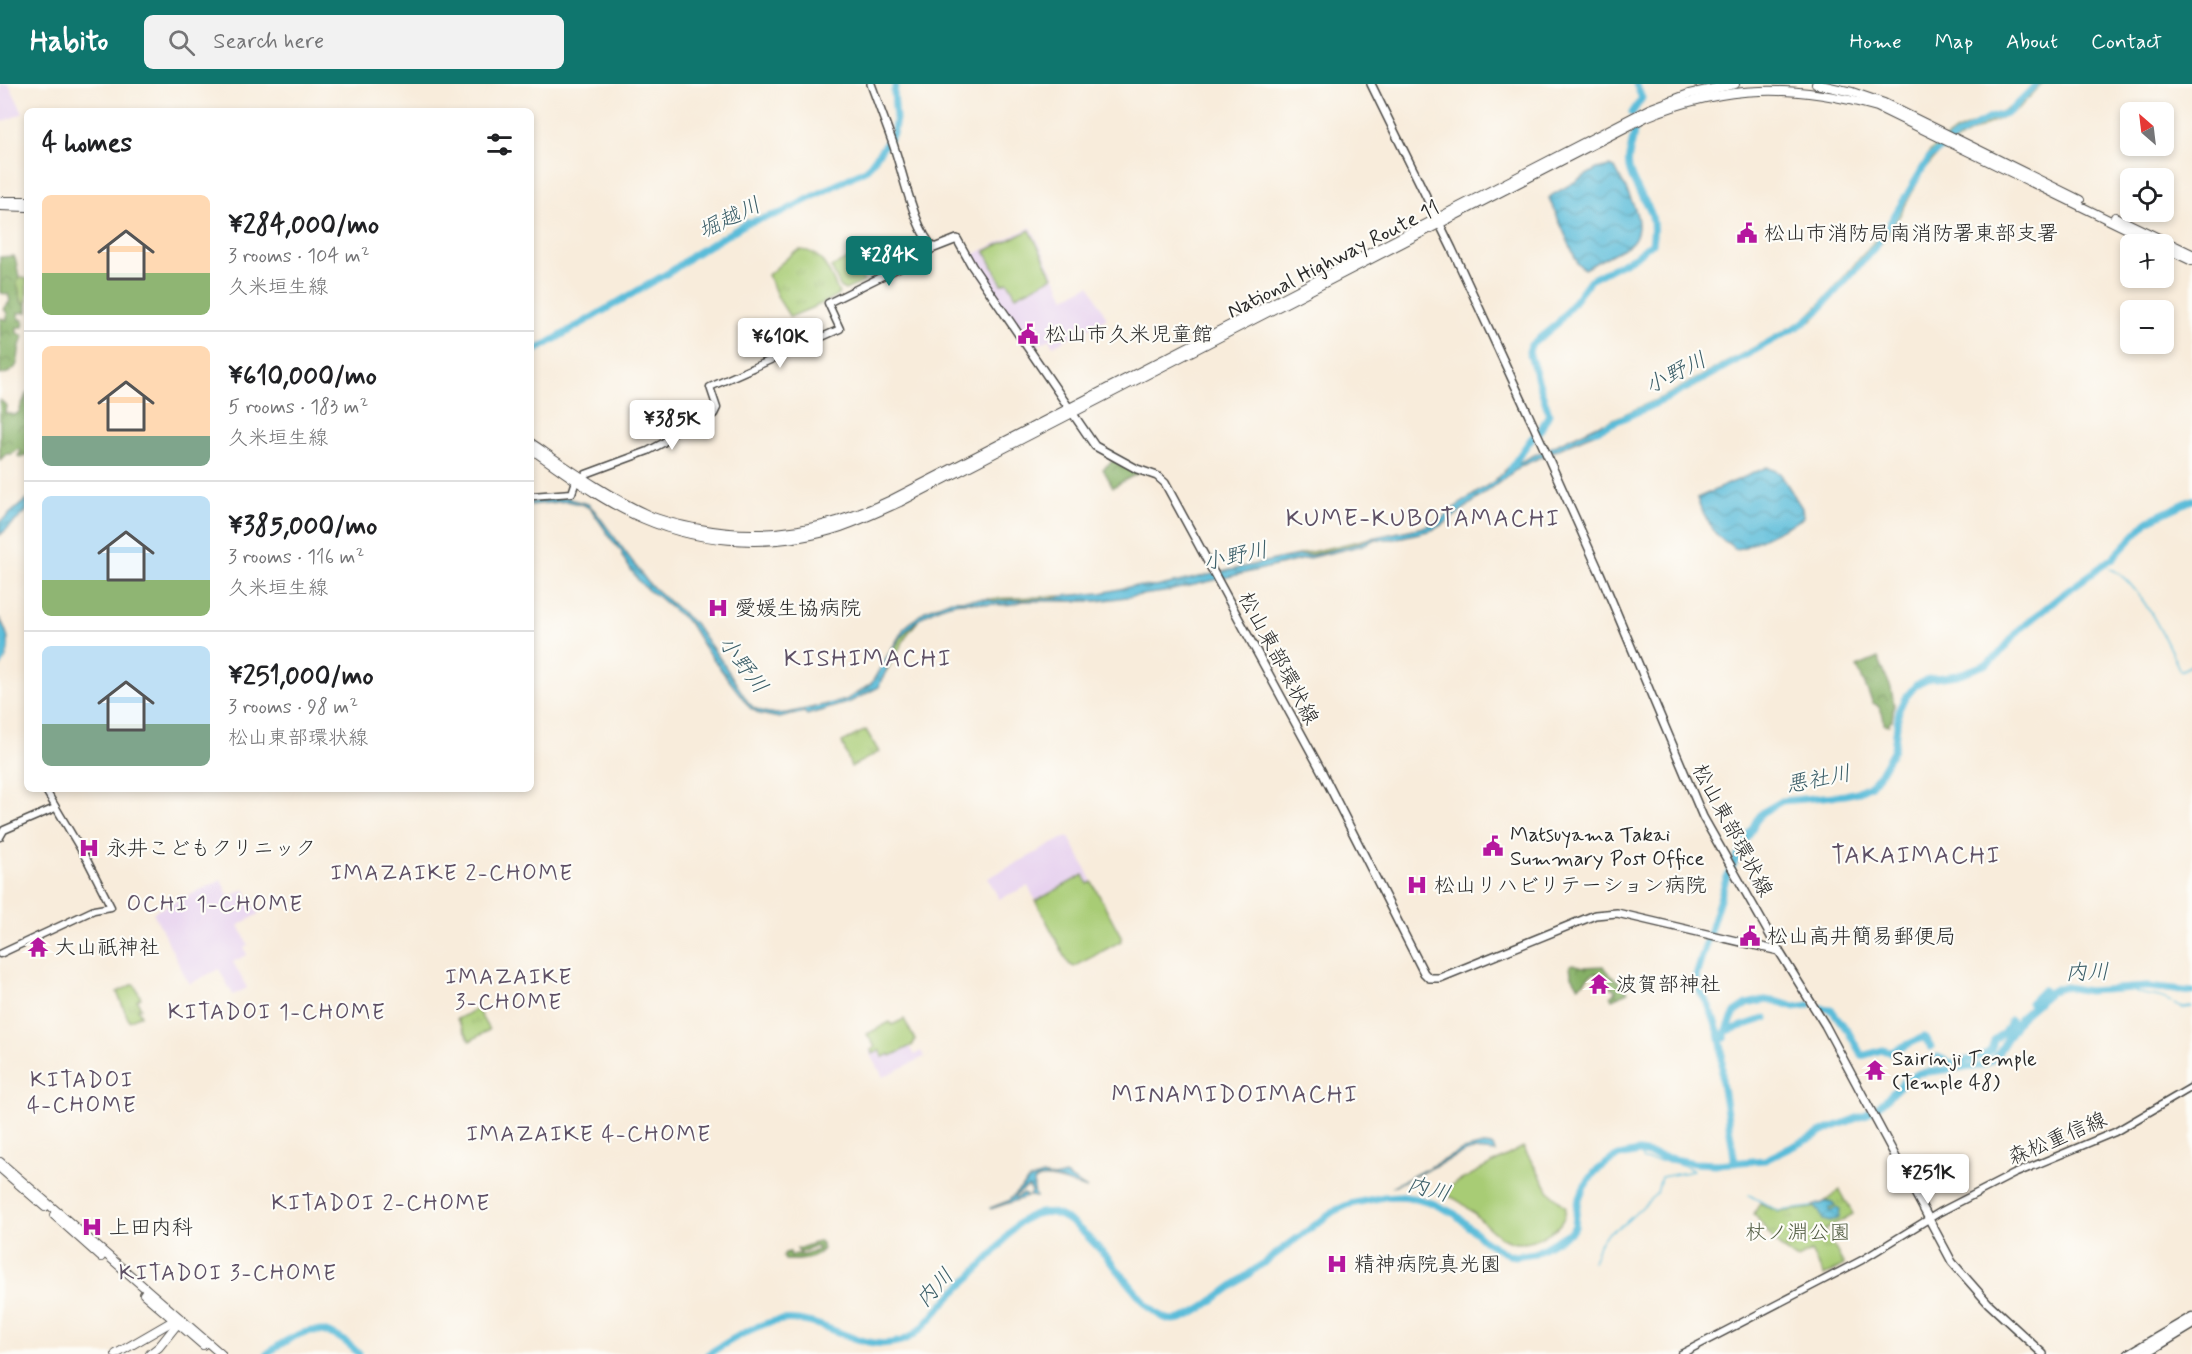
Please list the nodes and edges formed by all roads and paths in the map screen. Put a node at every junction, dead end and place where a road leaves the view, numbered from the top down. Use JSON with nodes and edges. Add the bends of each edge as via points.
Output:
{"nodes":[{"id":1,"x":871,"y":84,"type":"edge"},
{"id":2,"x":1371,"y":84,"type":"edge"},
{"id":3,"x":1735,"y":84,"type":"edge"},
{"id":4,"x":1816,"y":84,"type":"edge"},
{"id":5,"x":1937,"y":131,"type":"junction"},
{"id":6,"x":1956,"y":141,"type":"junction"},
{"id":7,"x":0,"y":201,"type":"edge"},
{"id":8,"x":24,"y":201,"type":"edge"},
{"id":9,"x":0,"y":206,"type":"edge"},
{"id":10,"x":24,"y":207,"type":"edge"},
{"id":11,"x":1438,"y":221,"type":"junction"},
{"id":12,"x":2138,"y":234,"type":"edge"},
{"id":13,"x":934,"y":248,"type":"junction"},
{"id":14,"x":2174,"y":252,"type":"edge"},
{"id":15,"x":2192,"y":254,"type":"edge"},
{"id":16,"x":2192,"y":261,"type":"edge"},
{"id":17,"x":1071,"y":410,"type":"junction"},
{"id":18,"x":534,"y":445,"type":"edge"},
{"id":19,"x":534,"y":452,"type":"edge"},
{"id":20,"x":579,"y":479,"type":"junction"},
{"id":21,"x":534,"y":496,"type":"edge"},
{"id":22,"x":47,"y":792,"type":"edge"},
{"id":23,"x":55,"y":808,"type":"junction"},
{"id":24,"x":0,"y":837,"type":"edge"},
{"id":25,"x":1770,"y":935,"type":"junction"},
{"id":26,"x":1762,"y":946,"type":"junction"},
{"id":27,"x":1779,"y":951,"type":"junction"},
{"id":28,"x":0,"y":954,"type":"edge"},
{"id":29,"x":2192,"y":1087,"type":"edge"},
{"id":30,"x":0,"y":1162,"type":"edge"},
{"id":31,"x":0,"y":1168,"type":"edge"},
{"id":32,"x":1928,"y":1219,"type":"junction"},
{"id":33,"x":2192,"y":1317,"type":"edge"},
{"id":34,"x":176,"y":1324,"type":"junction"},
{"id":35,"x":2192,"y":1325,"type":"edge"},
{"id":36,"x":116,"y":1354,"type":"edge"},
{"id":37,"x":150,"y":1354,"type":"edge"},
{"id":38,"x":213,"y":1354,"type":"edge"},
{"id":39,"x":221,"y":1354,"type":"edge"},
{"id":40,"x":1681,"y":1354,"type":"edge"},
{"id":41,"x":2043,"y":1354,"type":"edge"},
{"id":42,"x":2129,"y":1354,"type":"edge"},
{"id":43,"x":2144,"y":1354,"type":"edge"}],
"edges":[{"from":1,"to":13,"type":"main road","via":[[920,225]]},
{"from":2,"to":11,"type":"main road","name":"松山東部環状線"},
{"from":3,"to":11,"type":"highway","name":"National Highway Route 11","via":[[1689,94],[1649,109]]},
{"from":4,"to":5,"type":"highway","name":"National Highway Route 11","via":[[1884,103]]},
{"from":5,"to":6,"type":"highway","name":"National Highway Route 11"},
{"from":5,"to":11,"type":"highway","name":"National Highway Route 11","via":[[1832,93],[1778,88],[1729,90],[1679,103],[1646,117]]},
{"from":6,"to":12,"type":"highway","name":"National Highway Route 11"},
{"from":6,"to":15,"type":"highway","name":"National Highway Route 11"},
{"from":7,"to":8,"type":"highway"},
{"from":9,"to":10,"type":"highway"},
{"from":11,"to":17,"type":"highway","name":"National Highway Route 11"},
{"from":11,"to":25,"type":"main road","name":"松山東部環状線","via":[[1600,573],[1692,792]]},
{"from":13,"to":17,"type":"main road","name":"松山東部環状線","via":[[957,239]]},
{"from":13,"to":20,"type":"main road","via":[[828,303],[840,329],[710,387],[717,408],[714,414],[675,431],[660,446]]},
{"from":14,"to":16,"type":"highway"},
{"from":17,"to":20,"type":"highway","name":"National Highway Route 11","via":[[869,516],[839,528],[796,537],[746,540],[682,532],[634,514]]},
{"from":17,"to":26,"type":"main road","name":"松山東部環状線","via":[[1095,446],[1166,483],[1429,978],[1440,978],[1597,915],[1617,913]]},
{"from":18,"to":20,"type":"highway","name":"National Highway Route 11"},
{"from":19,"to":20,"type":"highway","name":"National Highway Route 11"},
{"from":20,"to":21,"type":"main road","via":[[572,493]]},
{"from":22,"to":23,"type":"main road"},
{"from":23,"to":24,"type":"main road","via":[[4,831]]},
{"from":23,"to":28,"type":"main road","via":[[111,907],[100,908]]},
{"from":25,"to":26,"type":"main road","via":[[1769,942]]},
{"from":25,"to":27,"type":"main road","name":"松山東部環状線"},
{"from":26,"to":27,"type":"main road","name":"松山東部環状線"},
{"from":27,"to":32,"type":"main road","name":"松山東部環状線","via":[[1825,1025]]},
{"from":29,"to":32,"type":"main road","name":"森松重信線","via":[[2115,1132],[2014,1174]]},
{"from":30,"to":34,"type":"highway"},
{"from":31,"to":34,"type":"highway"},
{"from":32,"to":40,"type":"main road","name":"森松重信線","via":[[1862,1260]]},
{"from":32,"to":41,"type":"main road","name":"松山東部環状線","via":[[1957,1268]]},
{"from":33,"to":42,"type":"highway"},
{"from":34,"to":36,"type":"highway"},
{"from":34,"to":37,"type":"highway"},
{"from":34,"to":38,"type":"highway"},
{"from":34,"to":39,"type":"highway"},
{"from":35,"to":43,"type":"highway"}]}
